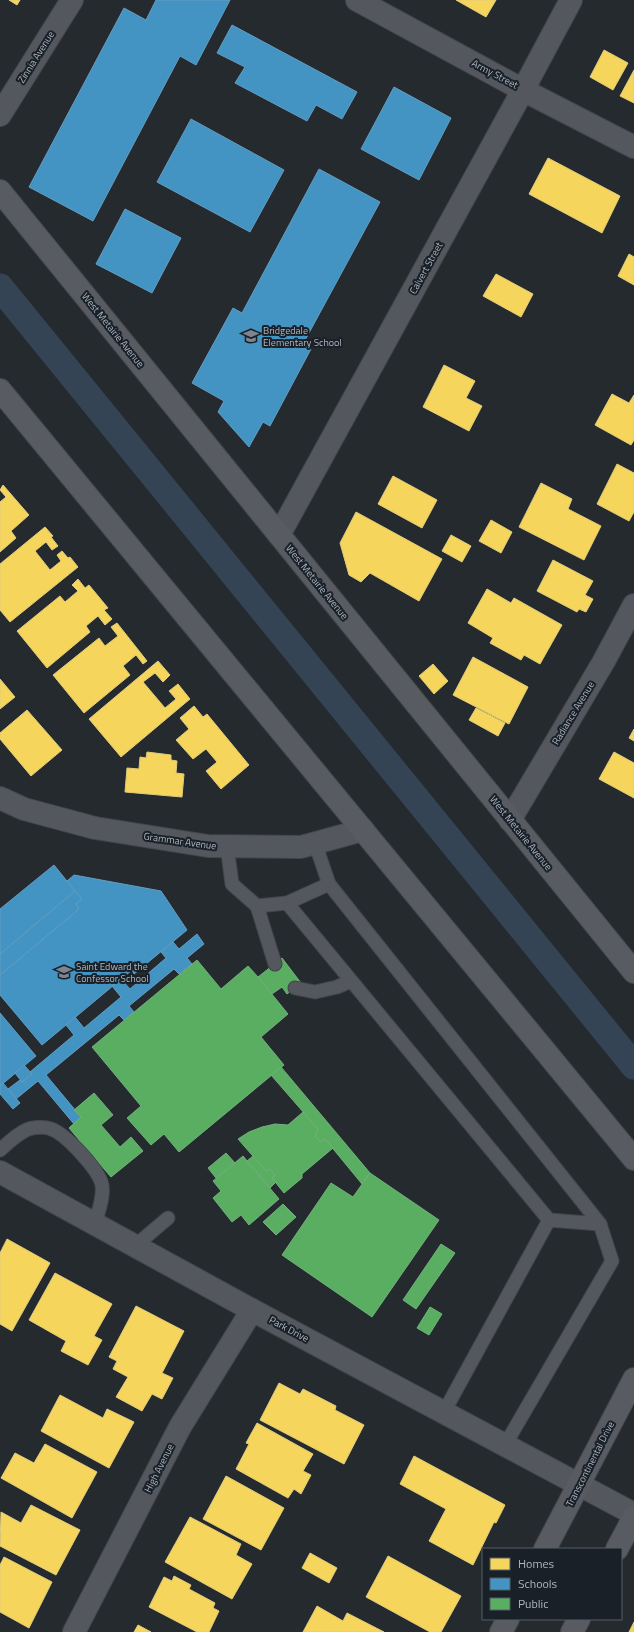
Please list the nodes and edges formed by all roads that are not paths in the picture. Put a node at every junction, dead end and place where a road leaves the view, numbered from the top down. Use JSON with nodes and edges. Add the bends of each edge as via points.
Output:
{"nodes":[{"id":1,"x":72,"y":0,"type":"edge"},
{"id":2,"x":357,"y":0,"type":"edge"},
{"id":3,"x":571,"y":0,"type":"edge"},
{"id":4,"x":523,"y":90,"type":"junction"},
{"id":5,"x":0,"y":115,"type":"edge"},
{"id":6,"x":634,"y":147,"type":"edge"},
{"id":7,"x":0,"y":190,"type":"edge"},
{"id":8,"x":0,"y":390,"type":"edge"},
{"id":9,"x":279,"y":535,"type":"junction"},
{"id":10,"x":634,"y":605,"type":"edge"},
{"id":11,"x":0,"y":798,"type":"edge"},
{"id":12,"x":510,"y":820,"type":"junction"},
{"id":13,"x":363,"y":830,"type":"junction"},
{"id":14,"x":315,"y":843,"type":"junction"},
{"id":15,"x":226,"y":846,"type":"junction"},
{"id":16,"x":329,"y":884,"type":"junction"},
{"id":17,"x":287,"y":903,"type":"junction"},
{"id":18,"x":257,"y":906,"type":"junction"},
{"id":19,"x":275,"y":964,"type":"dead end"},
{"id":20,"x":634,"y":972,"type":"edge"},
{"id":21,"x":351,"y":981,"type":"junction"},
{"id":22,"x":295,"y":988,"type":"dead end"},
{"id":23,"x":601,"y":1120,"type":"junction"},
{"id":24,"x":634,"y":1143,"type":"edge"},
{"id":25,"x":0,"y":1150,"type":"edge"},
{"id":26,"x":634,"y":1159,"type":"edge"},
{"id":27,"x":0,"y":1172,"type":"edge"},
{"id":28,"x":168,"y":1218,"type":"dead end"},
{"id":29,"x":549,"y":1220,"type":"junction"},
{"id":30,"x":95,"y":1224,"type":"junction"},
{"id":31,"x":600,"y":1224,"type":"junction"},
{"id":32,"x":135,"y":1246,"type":"junction"},
{"id":33,"x":252,"y":1310,"type":"junction"},
{"id":34,"x":634,"y":1379,"type":"edge"},
{"id":35,"x":444,"y":1412,"type":"junction"},
{"id":36,"x":505,"y":1445,"type":"junction"},
{"id":37,"x":580,"y":1485,"type":"junction"},
{"id":38,"x":634,"y":1516,"type":"edge"},
{"id":39,"x":546,"y":1548,"type":"edge"},
{"id":40,"x":618,"y":1548,"type":"edge"},
{"id":41,"x":507,"y":1620,"type":"edge"},
{"id":42,"x":578,"y":1620,"type":"edge"},
{"id":43,"x":74,"y":1632,"type":"edge"},
{"id":44,"x":501,"y":1632,"type":"edge"},
{"id":45,"x":572,"y":1632,"type":"edge"}],
"edges":[{"from":1,"to":5,"type":"street","name":"Zinnia Avenue"},
{"from":2,"to":4,"type":"street","name":"Army Street"},
{"from":3,"to":4,"type":"street","name":"Calvert Street"},
{"from":4,"to":6,"type":"street","name":"Army Street"},
{"from":4,"to":9,"type":"street","name":"Calvert Street"},
{"from":7,"to":9,"type":"main road","name":"West Metairie Avenue"},
{"from":8,"to":13,"type":"main road"},
{"from":9,"to":12,"type":"main road","name":"West Metairie Avenue"},
{"from":10,"to":12,"type":"street","name":"Radiance Avenue","via":[[604,662]]},
{"from":11,"to":15,"type":"street","name":"Grammar Avenue","via":[[24,809],[95,828],[208,846]]},
{"from":12,"to":20,"type":"main road","name":"West Metairie Avenue"},
{"from":13,"to":14,"type":"street","name":"Grammar Avenue"},
{"from":13,"to":23,"type":"main road"},
{"from":14,"to":15,"type":"street","name":"Grammar Avenue","via":[[301,847]]},
{"from":14,"to":16,"type":"lane"},
{"from":15,"to":18,"type":"lane","via":[[232,884]]},
{"from":16,"to":17,"type":"lane"},
{"from":16,"to":31,"type":"lane"},
{"from":17,"to":18,"type":"lane"},
{"from":17,"to":21,"type":"lane"},
{"from":18,"to":19,"type":"lane"},
{"from":21,"to":22,"type":"lane","via":[[337,988],[315,992]]},
{"from":21,"to":29,"type":"lane"},
{"from":23,"to":24,"type":"main road"},
{"from":23,"to":26,"type":"main road"},
{"from":25,"to":30,"type":"lane","via":[[17,1135],[31,1128],[51,1129],[66,1137],[99,1176],[102,1200]]},
{"from":27,"to":30,"type":"street","name":"Park Drive"},
{"from":28,"to":32,"type":"lane"},
{"from":29,"to":31,"type":"lane"},
{"from":29,"to":35,"type":"lane"},
{"from":30,"to":32,"type":"street","name":"Park Drive"},
{"from":31,"to":36,"type":"lane","via":[[612,1261]]},
{"from":32,"to":33,"type":"street","name":"Park Drive"},
{"from":33,"to":35,"type":"street","name":"Park Drive"},
{"from":33,"to":43,"type":"street","name":"High Avenue","via":[[180,1427]]},
{"from":34,"to":37,"type":"main road","name":"Transcontinental Drive"},
{"from":35,"to":36,"type":"street","name":"Park Drive"},
{"from":36,"to":37,"type":"street","name":"Park Drive"},
{"from":37,"to":38,"type":"street","name":"Park Drive"},
{"from":37,"to":39,"type":"main road","name":"Transcontinental Drive"},
{"from":38,"to":40,"type":"main road"},
{"from":41,"to":44,"type":"main road"},
{"from":42,"to":45,"type":"main road"}]}
